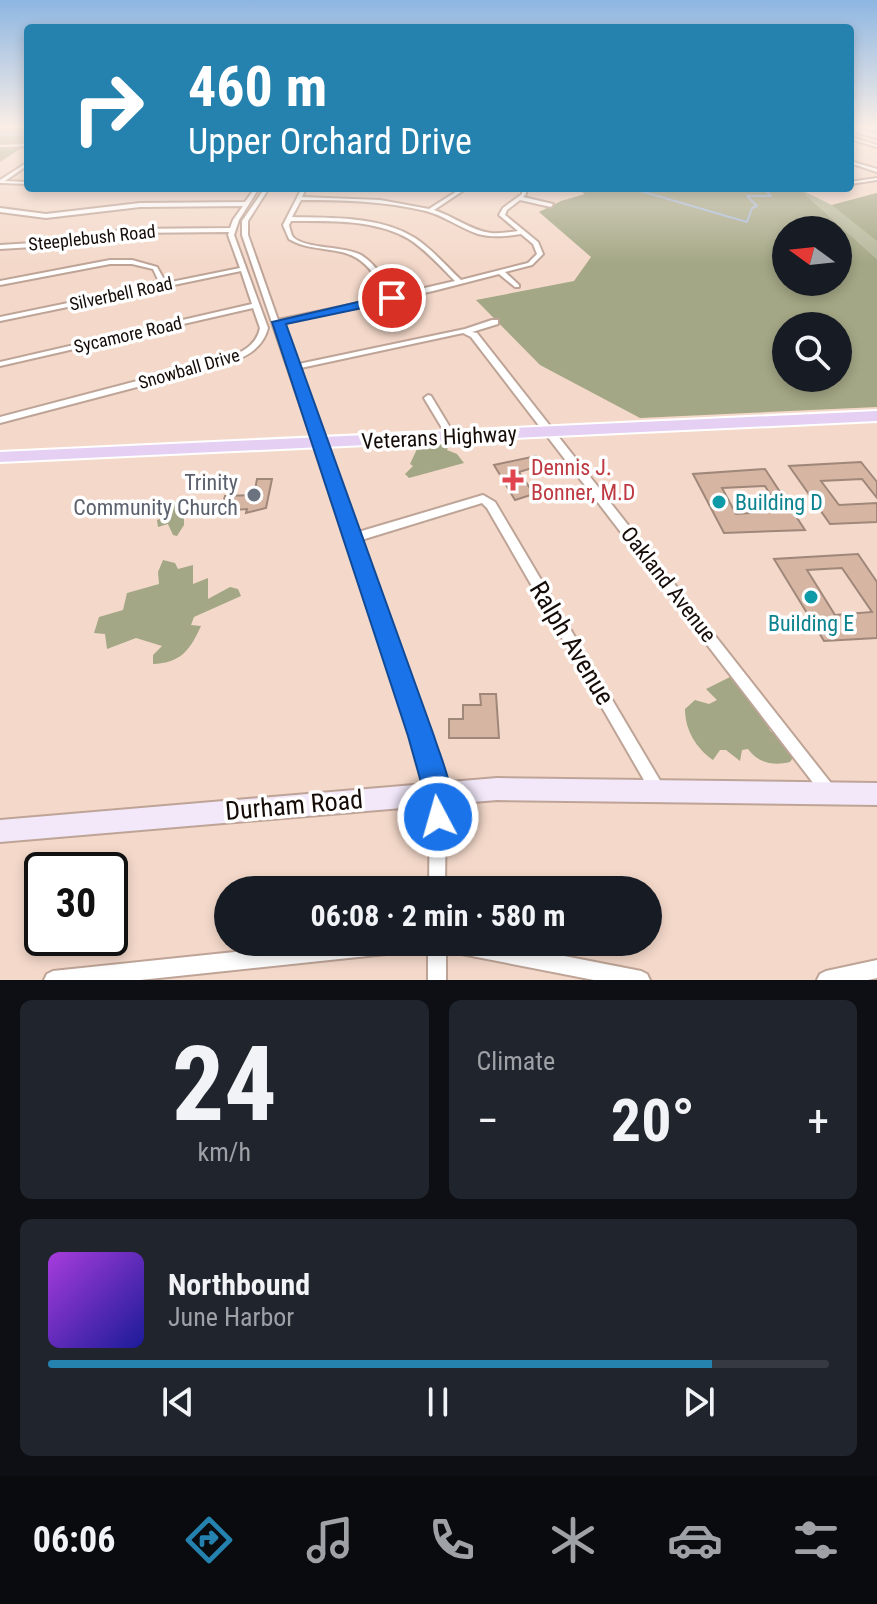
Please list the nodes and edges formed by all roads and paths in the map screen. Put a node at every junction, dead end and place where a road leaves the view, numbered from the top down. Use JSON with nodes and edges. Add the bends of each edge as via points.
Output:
{"nodes":[{"id":1,"x":877,"y":179,"type":"edge"},
{"id":2,"x":0,"y":182,"type":"edge"},
{"id":3,"x":854,"y":182,"type":"edge"},
{"id":4,"x":24,"y":183,"type":"edge"},
{"id":5,"x":254,"y":192,"type":"edge"},
{"id":6,"x":264,"y":192,"type":"edge"},
{"id":7,"x":302,"y":192,"type":"edge"},
{"id":8,"x":459,"y":192,"type":"edge"},
{"id":9,"x":522,"y":192,"type":"edge"},
{"id":10,"x":299,"y":198,"type":"junction"},
{"id":11,"x":519,"y":198,"type":"junction"},
{"id":12,"x":246,"y":204,"type":"junction"},
{"id":13,"x":551,"y":205,"type":"dead end"},
{"id":14,"x":0,"y":210,"type":"edge"},
{"id":15,"x":430,"y":210,"type":"junction"},
{"id":16,"x":288,"y":219,"type":"junction"},
{"id":17,"x":232,"y":230,"type":"junction"},
{"id":18,"x":521,"y":232,"type":"junction"},
{"id":19,"x":0,"y":247,"type":"edge"},
{"id":20,"x":243,"y":269,"type":"junction"},
{"id":21,"x":501,"y":272,"type":"junction"},
{"id":22,"x":460,"y":282,"type":"junction"},
{"id":23,"x":0,"y":283,"type":"edge"},
{"id":24,"x":164,"y":285,"type":"junction"},
{"id":25,"x":517,"y":286,"type":"dead end"},
{"id":26,"x":392,"y":298,"type":"junction"},
{"id":27,"x":256,"y":305,"type":"junction"},
{"id":28,"x":0,"y":319,"type":"edge"},
{"id":29,"x":278,"y":322,"type":"junction"},
{"id":30,"x":495,"y":322,"type":"dead end"},
{"id":31,"x":471,"y":334,"type":"junction"},
{"id":32,"x":0,"y":364,"type":"edge"},
{"id":33,"x":294,"y":367,"type":"junction"},
{"id":34,"x":428,"y":398,"type":"dead end"},
{"id":35,"x":877,"y":416,"type":"edge"},
{"id":36,"x":0,"y":420,"type":"edge"},
{"id":37,"x":550,"y":431,"type":"junction"},
{"id":38,"x":451,"y":436,"type":"junction"},
{"id":39,"x":319,"y":442,"type":"junction"},
{"id":40,"x":0,"y":457,"type":"edge"},
{"id":41,"x":353,"y":538,"type":"junction"},
{"id":42,"x":657,"y":789,"type":"junction"},
{"id":43,"x":438,"y":793,"type":"junction"},
{"id":44,"x":830,"y":793,"type":"junction"},
{"id":45,"x":877,"y":794,"type":"edge"},
{"id":46,"x":0,"y":831,"type":"edge"},
{"id":47,"x":437,"y":876,"type":"edge"},
{"id":48,"x":282,"y":956,"type":"edge"},
{"id":49,"x":437,"y":956,"type":"edge"},
{"id":50,"x":518,"y":956,"type":"edge"},
{"id":51,"x":877,"y":969,"type":"edge"},
{"id":52,"x":53,"y":980,"type":"edge"},
{"id":53,"x":437,"y":980,"type":"edge"},
{"id":54,"x":641,"y":980,"type":"edge"},
{"id":55,"x":826,"y":980,"type":"edge"}],
"edges":[{"from":1,"to":3,"type":"street"},
{"from":2,"to":4,"type":"street"},
{"from":5,"to":12,"type":"street"},
{"from":6,"to":29,"type":"street","via":[[244,230]]},
{"from":7,"to":10,"type":"street"},
{"from":8,"to":15,"type":"street"},
{"from":9,"to":11,"type":"street"},
{"from":10,"to":15,"type":"street"},
{"from":10,"to":16,"type":"street"},
{"from":11,"to":13,"type":"street"},
{"from":11,"to":18,"type":"street","via":[[502,215]]},
{"from":12,"to":14,"type":"street","via":[[140,205],[46,216]]},
{"from":12,"to":17,"type":"street"},
{"from":15,"to":18,"type":"street","via":[[480,234]]},
{"from":16,"to":22,"type":"street","via":[[329,220],[400,233]]},
{"from":16,"to":26,"type":"street","via":[[287,231],[296,242],[363,259]]},
{"from":17,"to":19,"type":"street","name":"Steeplebush Road","via":[[128,231]]},
{"from":17,"to":20,"type":"street","name":"Snowball Drive"},
{"from":18,"to":21,"type":"street","via":[[536,243],[540,254],[530,264]]},
{"from":20,"to":24,"type":"street","name":"Silverbell Road"},
{"from":20,"to":27,"type":"street","name":"Snowball Drive"},
{"from":21,"to":22,"type":"street"},
{"from":21,"to":25,"type":"street"},
{"from":22,"to":26,"type":"street"},
{"from":23,"to":24,"type":"street","via":[[126,261],[155,268]]},
{"from":24,"to":28,"type":"street","name":"Silverbell Road"},
{"from":26,"to":29,"type":"street"},
{"from":27,"to":32,"type":"street","name":"Sycamore Road"},
{"from":27,"to":36,"type":"street","name":"Snowball Drive","via":[[263,336],[236,358]]},
{"from":29,"to":33,"type":"street"},
{"from":30,"to":31,"type":"street"},
{"from":31,"to":33,"type":"street"},
{"from":31,"to":37,"type":"street","name":"Oakland Avenue"},
{"from":33,"to":39,"type":"street"},
{"from":34,"to":38,"type":"street"},
{"from":35,"to":37,"type":"main road","name":"Veterans Highway"},
{"from":37,"to":38,"type":"main road","name":"Veterans Highway"},
{"from":37,"to":44,"type":"street","name":"Oakland Avenue"},
{"from":38,"to":39,"type":"main road","name":"Veterans Highway"},
{"from":39,"to":40,"type":"main road","name":"Veterans Highway"},
{"from":39,"to":41,"type":"street"},
{"from":41,"to":42,"type":"street","name":"Ralph Avenue","via":[[483,499]]},
{"from":41,"to":43,"type":"street"},
{"from":42,"to":43,"type":"main road","name":"Durham Road"},
{"from":42,"to":44,"type":"main road","name":"Durham Road"},
{"from":43,"to":46,"type":"main road","name":"Durham Road"},
{"from":43,"to":47,"type":"street"},
{"from":44,"to":45,"type":"main road","name":"Durham Road"},
{"from":48,"to":52,"type":"street"},
{"from":49,"to":53,"type":"street"},
{"from":50,"to":54,"type":"street"},
{"from":51,"to":55,"type":"street"}]}
